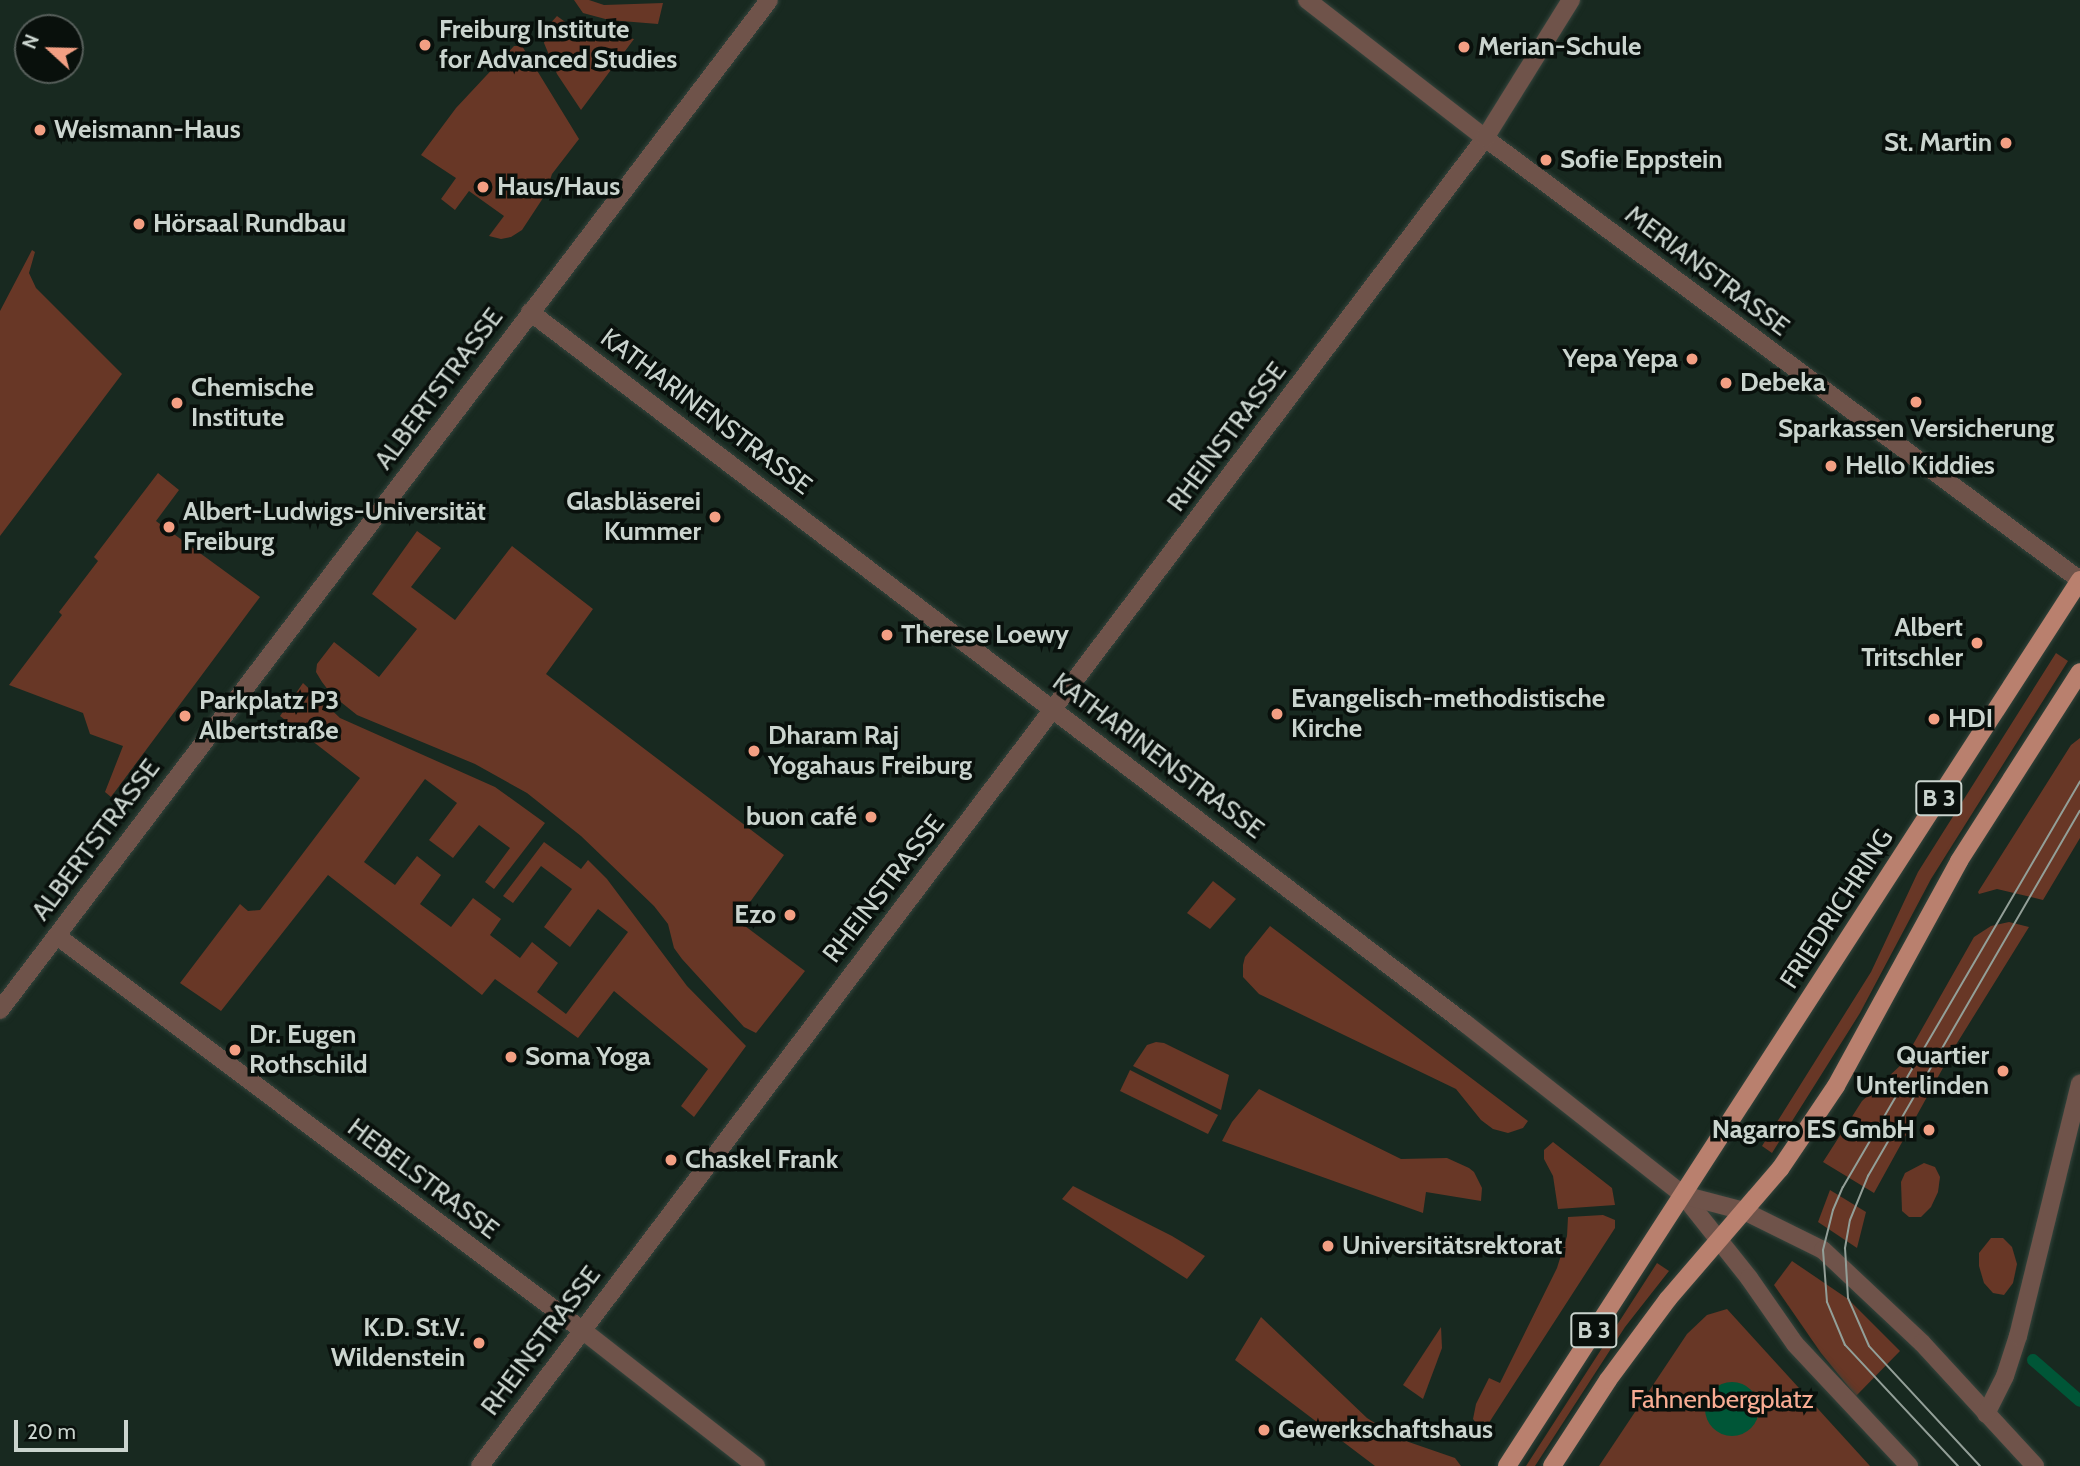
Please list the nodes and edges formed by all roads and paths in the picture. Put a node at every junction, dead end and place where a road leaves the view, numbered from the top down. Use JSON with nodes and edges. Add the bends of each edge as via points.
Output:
{"nodes":[{"id":1,"x":769,"y":0,"type":"edge"},
{"id":2,"x":1307,"y":0,"type":"edge"},
{"id":3,"x":1571,"y":0,"type":"edge"},
{"id":4,"x":1485,"y":138,"type":"junction"},
{"id":5,"x":530,"y":312,"type":"junction"},
{"id":6,"x":2080,"y":580,"type":"edge"},
{"id":7,"x":2080,"y":672,"type":"edge"},
{"id":8,"x":1054,"y":710,"type":"junction"},
{"id":9,"x":57,"y":936,"type":"junction"},
{"id":10,"x":0,"y":1010,"type":"edge"},
{"id":11,"x":2080,"y":1083,"type":"edge"},
{"id":12,"x":1683,"y":1195,"type":"junction"},
{"id":13,"x":1744,"y":1211,"type":"junction"},
{"id":14,"x":1720,"y":1240,"type":"junction"},
{"id":15,"x":582,"y":1330,"type":"junction"},
{"id":16,"x":1986,"y":1414,"type":"junction"},
{"id":17,"x":480,"y":1466,"type":"edge"},
{"id":18,"x":756,"y":1466,"type":"edge"},
{"id":19,"x":1507,"y":1466,"type":"edge"},
{"id":20,"x":1552,"y":1466,"type":"edge"},
{"id":21,"x":1909,"y":1466,"type":"edge"},
{"id":22,"x":2035,"y":1466,"type":"edge"}],
"edges":[{"from":1,"to":5,"type":"street","name":"ALBERTSTRASSE"},
{"from":2,"to":4,"type":"street","name":"MERIANSTRASSE"},
{"from":3,"to":4,"type":"street","name":"RHEINSTRASSE"},
{"from":4,"to":6,"type":"street","name":"MERIANSTRASSE"},
{"from":4,"to":8,"type":"street","name":"RHEINSTRASSE"},
{"from":5,"to":8,"type":"street","name":"KATHARINENSTRASSE"},
{"from":5,"to":9,"type":"street","name":"ALBERTSTRASSE"},
{"from":6,"to":12,"type":"main road","name":"FRIEDRICHRING","number":"B 3"},
{"from":7,"to":13,"type":"main road","number":"B 3","via":[[1959,861],[1836,1086],[1780,1170]]},
{"from":8,"to":12,"type":"street","name":"KATHARINENSTRASSE"},
{"from":8,"to":15,"type":"street","name":"RHEINSTRASSE"},
{"from":9,"to":10,"type":"street","name":"ALBERTSTRASSE"},
{"from":9,"to":15,"type":"street","name":"HEBELSTRASSE"},
{"from":11,"to":16,"type":"street","via":[[2005,1376]]},
{"from":12,"to":13,"type":"street"},
{"from":12,"to":14,"type":"street"},
{"from":12,"to":19,"type":"main road","number":"B 3"},
{"from":13,"to":14,"type":"main road","number":"B 3"},
{"from":13,"to":16,"type":"street","via":[[1823,1250],[1844,1267]]},
{"from":14,"to":20,"type":"main road","number":"B 3","via":[[1668,1299]]},
{"from":14,"to":21,"type":"street","via":[[1795,1344]]},
{"from":15,"to":17,"type":"street","name":"RHEINSTRASSE"},
{"from":15,"to":18,"type":"street","name":"HEBELSTRASSE"},
{"from":16,"to":22,"type":"street"}]}
